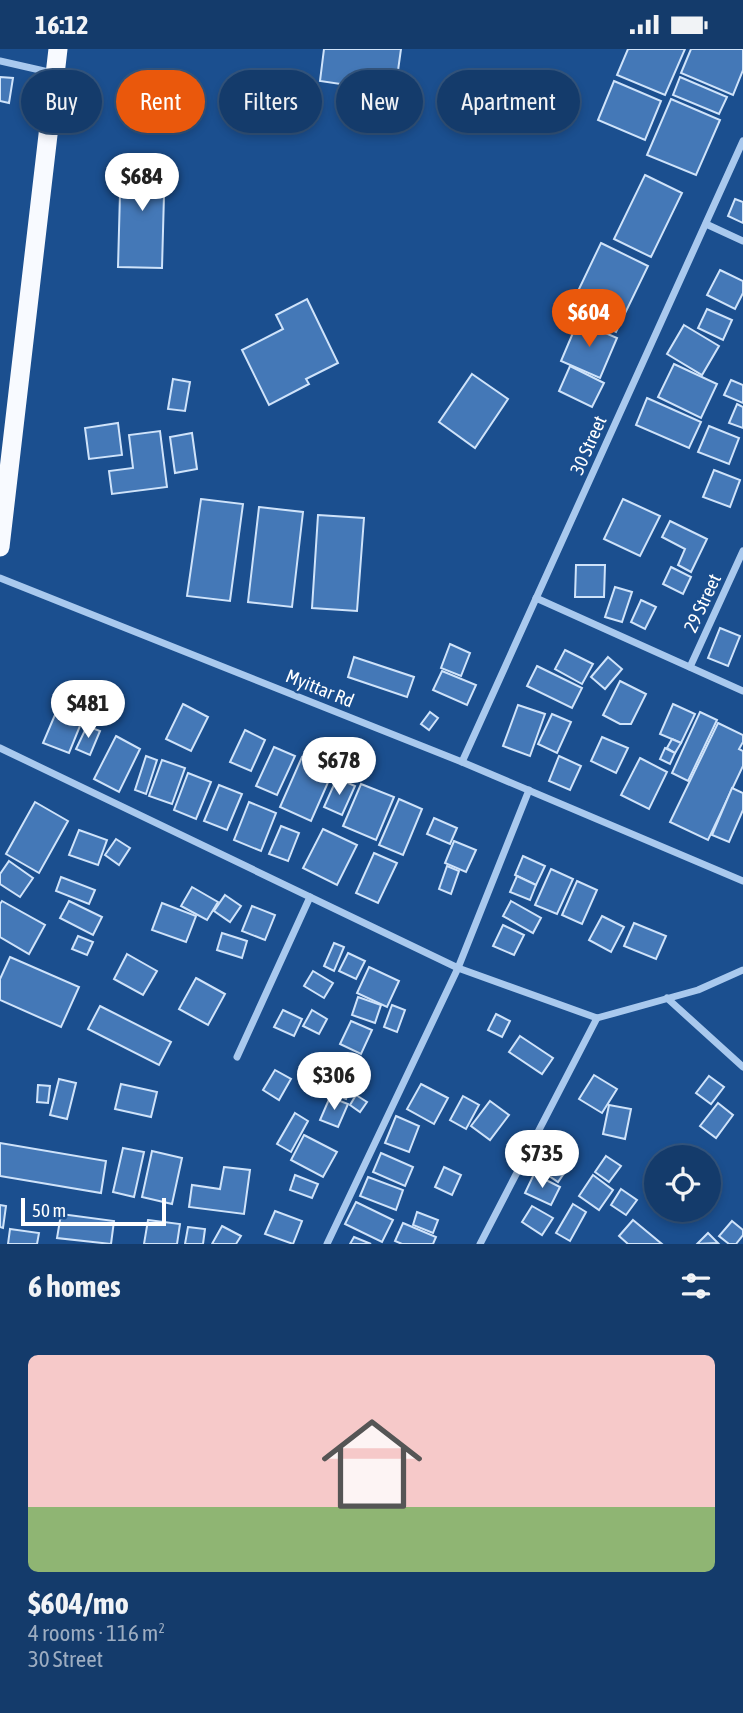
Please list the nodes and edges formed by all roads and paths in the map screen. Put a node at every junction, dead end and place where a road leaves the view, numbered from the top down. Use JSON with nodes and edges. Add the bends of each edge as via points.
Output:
{"nodes":[{"id":1,"x":58,"y":49,"type":"edge"},
{"id":2,"x":0,"y":61,"type":"edge"},
{"id":3,"x":37,"y":70,"type":"edge"},
{"id":4,"x":55,"y":70,"type":"edge"},
{"id":5,"x":47,"y":133,"type":"edge"},
{"id":6,"x":743,"y":141,"type":"edge"},
{"id":7,"x":706,"y":224,"type":"junction"},
{"id":8,"x":743,"y":241,"type":"edge"},
{"id":9,"x":0,"y":547,"type":"edge"},
{"id":10,"x":743,"y":551,"type":"edge"},
{"id":11,"x":0,"y":578,"type":"edge"},
{"id":12,"x":536,"y":598,"type":"junction"},
{"id":13,"x":690,"y":667,"type":"junction"},
{"id":14,"x":743,"y":691,"type":"edge"},
{"id":15,"x":0,"y":748,"type":"edge"},
{"id":16,"x":462,"y":762,"type":"junction"},
{"id":17,"x":529,"y":790,"type":"junction"},
{"id":18,"x":743,"y":881,"type":"edge"},
{"id":19,"x":310,"y":897,"type":"junction"},
{"id":20,"x":458,"y":968,"type":"junction"},
{"id":21,"x":743,"y":970,"type":"edge"},
{"id":22,"x":667,"y":998,"type":"junction"},
{"id":23,"x":597,"y":1018,"type":"junction"},
{"id":24,"x":237,"y":1057,"type":"dead end"},
{"id":25,"x":743,"y":1067,"type":"edge"},
{"id":26,"x":327,"y":1244,"type":"edge"},
{"id":27,"x":480,"y":1244,"type":"edge"}],
"edges":[{"from":1,"to":4,"type":"highway"},
{"from":2,"to":3,"type":"street"},
{"from":5,"to":9,"type":"highway"},
{"from":6,"to":7,"type":"street","name":"30 Street"},
{"from":7,"to":8,"type":"street"},
{"from":7,"to":12,"type":"street","name":"30 Street"},
{"from":10,"to":13,"type":"street","name":"29 Street"},
{"from":11,"to":16,"type":"street","name":"Myittar Rd"},
{"from":12,"to":13,"type":"street"},
{"from":12,"to":16,"type":"street","name":"30 Street"},
{"from":13,"to":14,"type":"street"},
{"from":15,"to":19,"type":"street"},
{"from":16,"to":17,"type":"street","name":"Myittar Rd"},
{"from":17,"to":18,"type":"street","name":"Myittar Rd"},
{"from":17,"to":20,"type":"street"},
{"from":19,"to":20,"type":"street"},
{"from":19,"to":24,"type":"street"},
{"from":20,"to":23,"type":"street"},
{"from":20,"to":26,"type":"street"},
{"from":21,"to":22,"type":"street"},
{"from":22,"to":23,"type":"street"},
{"from":22,"to":25,"type":"street"},
{"from":23,"to":27,"type":"street"}]}
